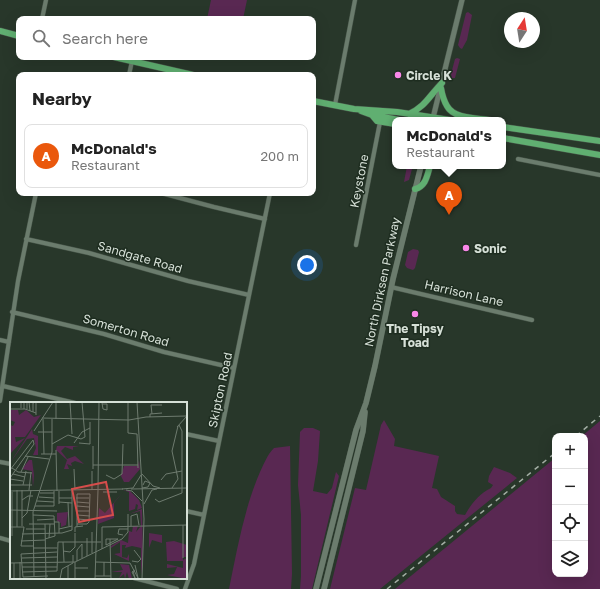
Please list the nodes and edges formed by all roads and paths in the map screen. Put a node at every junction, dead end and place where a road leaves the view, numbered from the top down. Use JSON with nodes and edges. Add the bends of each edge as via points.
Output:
{"nodes":[{"id":1,"x":46,"y":0,"type":"edge"},
{"id":2,"x":355,"y":0,"type":"edge"},
{"id":3,"x":462,"y":0,"type":"edge"},
{"id":4,"x":43,"y":16,"type":"edge"},
{"id":5,"x":0,"y":31,"type":"edge"},
{"id":6,"x":16,"y":35,"type":"edge"},
{"id":7,"x":128,"y":60,"type":"edge"},
{"id":8,"x":132,"y":61,"type":"junction"},
{"id":9,"x":130,"y":72,"type":"edge"},
{"id":10,"x":180,"y":72,"type":"edge"},
{"id":11,"x":441,"y":85,"type":"junction"},
{"id":12,"x":316,"y":102,"type":"edge"},
{"id":13,"x":335,"y":105,"type":"junction"},
{"id":14,"x":354,"y":109,"type":"junction"},
{"id":15,"x":409,"y":114,"type":"junction"},
{"id":16,"x":372,"y":116,"type":"junction"},
{"id":17,"x":423,"y":117,"type":"edge"},
{"id":18,"x":433,"y":117,"type":"edge"},
{"id":19,"x":467,"y":117,"type":"edge"},
{"id":20,"x":392,"y":119,"type":"edge"},
{"id":21,"x":380,"y":122,"type":"junction"},
{"id":22,"x":392,"y":124,"type":"edge"},
{"id":23,"x":506,"y":124,"type":"edge"},
{"id":24,"x":506,"y":127,"type":"edge"},
{"id":25,"x":517,"y":128,"type":"junction"},
{"id":26,"x":506,"y":139,"type":"edge"},
{"id":27,"x":600,"y":141,"type":"edge"},
{"id":28,"x":600,"y":155,"type":"edge"},
{"id":29,"x":518,"y":159,"type":"dead end"},
{"id":30,"x":420,"y":169,"type":"edge"},
{"id":31,"x":429,"y":169,"type":"edge"},
{"id":32,"x":600,"y":175,"type":"edge"},
{"id":33,"x":415,"y":189,"type":"junction"},
{"id":34,"x":35,"y":196,"type":"edge"},
{"id":35,"x":172,"y":196,"type":"edge"},
{"id":36,"x":269,"y":196,"type":"edge"},
{"id":37,"x":265,"y":219,"type":"junction"},
{"id":38,"x":26,"y":239,"type":"junction"},
{"id":39,"x":356,"y":244,"type":"dead end"},
{"id":40,"x":391,"y":287,"type":"junction"},
{"id":41,"x":249,"y":295,"type":"junction"},
{"id":42,"x":12,"y":312,"type":"junction"},
{"id":43,"x":532,"y":320,"type":"dead end"},
{"id":44,"x":0,"y":340,"type":"edge"},
{"id":45,"x":8,"y":342,"type":"junction"},
{"id":46,"x":234,"y":368,"type":"junction"},
{"id":47,"x":2,"y":386,"type":"junction"},
{"id":48,"x":0,"y":401,"type":"edge"},
{"id":49,"x":70,"y":402,"type":"edge"},
{"id":50,"x":366,"y":403,"type":"junction"},
{"id":51,"x":187,"y":434,"type":"edge"},
{"id":52,"x":219,"y":441,"type":"junction"},
{"id":53,"x":0,"y":462,"type":"edge"},
{"id":54,"x":10,"y":464,"type":"edge"},
{"id":55,"x":187,"y":511,"type":"edge"},
{"id":56,"x":204,"y":515,"type":"junction"},
{"id":57,"x":0,"y":538,"type":"edge"},
{"id":58,"x":10,"y":541,"type":"edge"},
{"id":59,"x":138,"y":579,"type":"edge"},
{"id":60,"x":177,"y":589,"type":"edge"},
{"id":61,"x":184,"y":589,"type":"edge"},
{"id":62,"x":316,"y":589,"type":"edge"},
{"id":63,"x":324,"y":589,"type":"edge"}],
"edges":[{"from":1,"to":4,"type":"street"},
{"from":2,"to":13,"type":"street"},
{"from":3,"to":11,"type":"street"},
{"from":5,"to":6,"type":"main road"},
{"from":7,"to":8,"type":"main road"},
{"from":8,"to":9,"type":"street"},
{"from":8,"to":10,"type":"main road"},
{"from":11,"to":15,"type":"main road","via":[[429,96],[424,105]]},
{"from":11,"to":18,"type":"street"},
{"from":11,"to":19,"type":"main road","via":[[446,105],[451,112]]},
{"from":12,"to":13,"type":"main road"},
{"from":13,"to":14,"type":"main road"},
{"from":14,"to":15,"type":"main road"},
{"from":14,"to":16,"type":"main road"},
{"from":15,"to":17,"type":"main road"},
{"from":16,"to":20,"type":"main road"},
{"from":16,"to":21,"type":"main road"},
{"from":21,"to":22,"type":"main road"},
{"from":21,"to":39,"type":"street","name":"Keystone"},
{"from":23,"to":25,"type":"main road"},
{"from":24,"to":25,"type":"main road"},
{"from":25,"to":27,"type":"main road"},
{"from":26,"to":28,"type":"main road"},
{"from":29,"to":32,"type":"street"},
{"from":30,"to":33,"type":"main road","name":"North Dirksen Parkway"},
{"from":31,"to":33,"type":"main road","via":[[426,181]]},
{"from":33,"to":40,"type":"main road","name":"North Dirksen Parkway"},
{"from":34,"to":38,"type":"street"},
{"from":35,"to":37,"type":"street"},
{"from":36,"to":37,"type":"street","name":"Skipton Road"},
{"from":37,"to":41,"type":"street","name":"Skipton Road"},
{"from":38,"to":41,"type":"street","name":"Sandgate Road","via":[[107,257],[188,281]]},
{"from":38,"to":42,"type":"street"},
{"from":40,"to":43,"type":"street","name":"Harrison Lane"},
{"from":40,"to":50,"type":"main road","name":"North Dirksen Parkway"},
{"from":41,"to":46,"type":"street","name":"Skipton Road"},
{"from":42,"to":45,"type":"street"},
{"from":42,"to":46,"type":"street","name":"Somerton Road"},
{"from":44,"to":45,"type":"street"},
{"from":45,"to":47,"type":"street"},
{"from":46,"to":52,"type":"street","name":"Skipton Road"},
{"from":47,"to":48,"type":"street"},
{"from":47,"to":49,"type":"street"},
{"from":50,"to":62,"type":"main road","name":"North Dirksen Parkway","via":[[356,430]]},
{"from":50,"to":63,"type":"main road","name":"North Dirksen Parkway","via":[[363,431]]},
{"from":51,"to":52,"type":"street"},
{"from":52,"to":56,"type":"street","name":"Skipton Road"},
{"from":53,"to":54,"type":"street"},
{"from":55,"to":56,"type":"street"},
{"from":56,"to":61,"type":"street","name":"Skipton Road","via":[[194,564]]},
{"from":57,"to":58,"type":"street"},
{"from":59,"to":60,"type":"street"}]}
